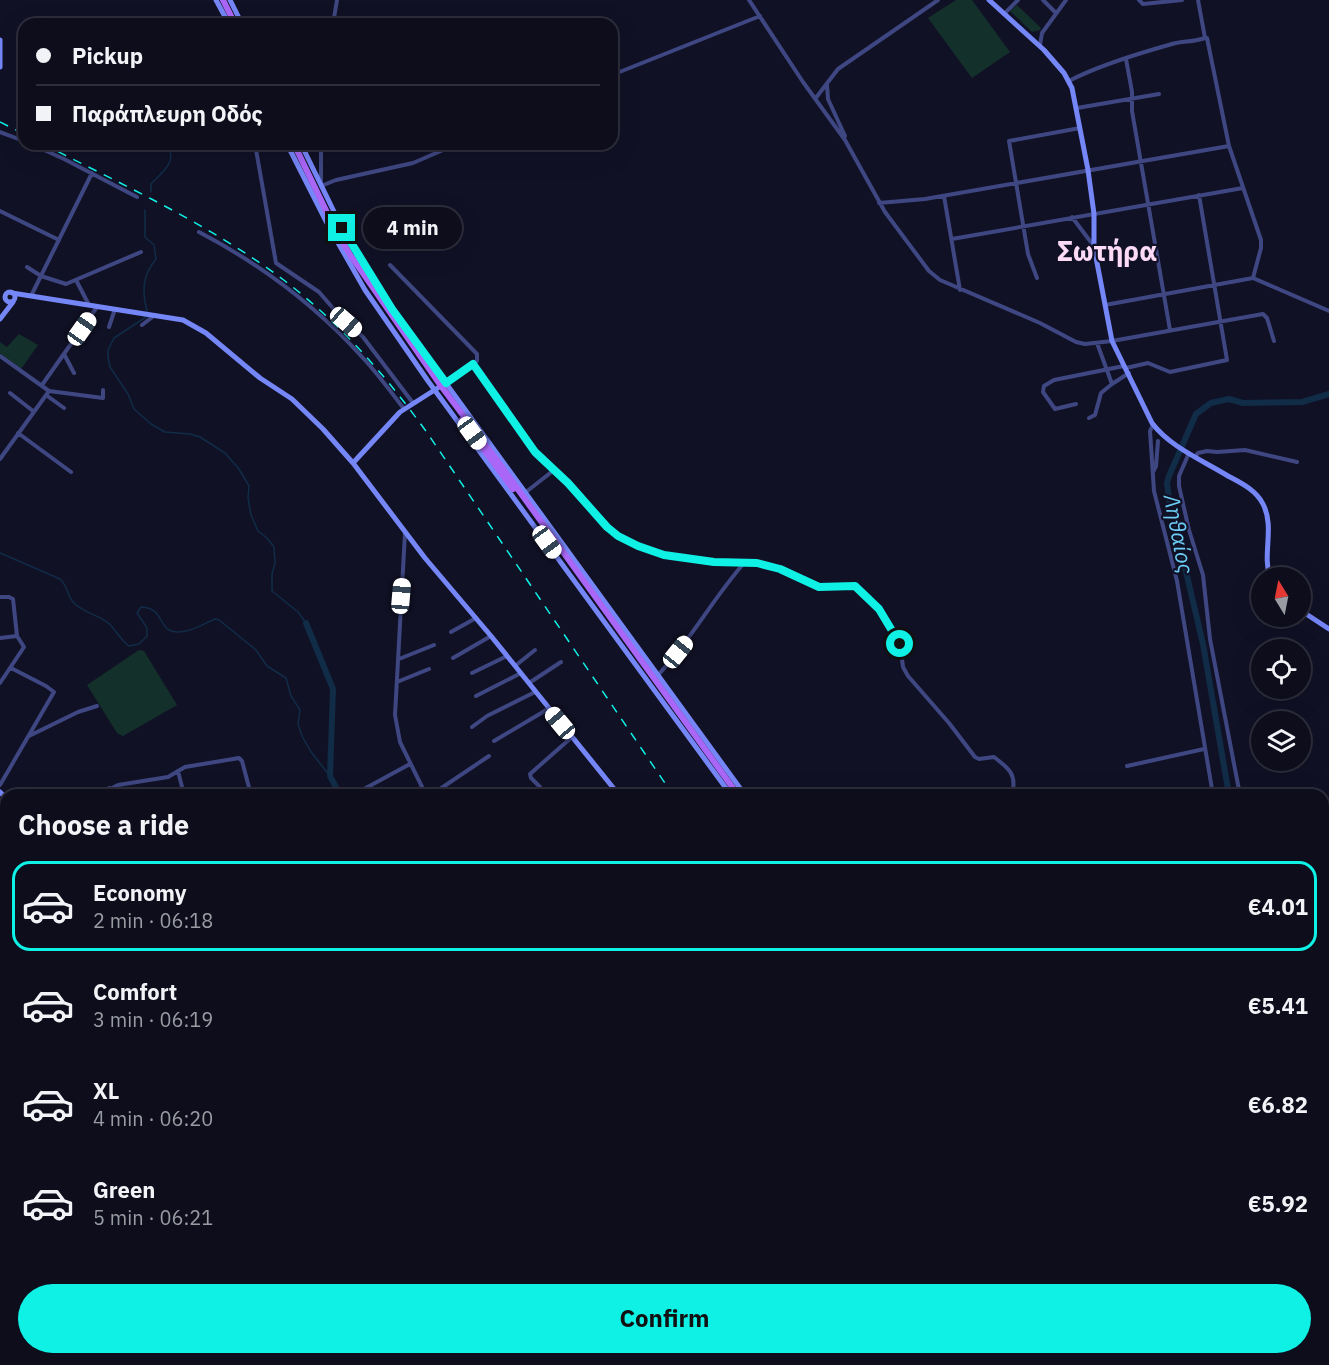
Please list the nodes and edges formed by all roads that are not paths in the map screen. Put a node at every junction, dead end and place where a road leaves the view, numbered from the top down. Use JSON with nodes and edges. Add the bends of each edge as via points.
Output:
{"nodes":[{"id":1,"x":216,"y":0,"type":"edge"},
{"id":2,"x":223,"y":0,"type":"edge"},
{"id":3,"x":230,"y":0,"type":"edge"},
{"id":4,"x":337,"y":0,"type":"edge"},
{"id":5,"x":749,"y":0,"type":"edge"},
{"id":6,"x":938,"y":0,"type":"edge"},
{"id":7,"x":989,"y":0,"type":"edge"},
{"id":8,"x":1018,"y":0,"type":"edge"},
{"id":9,"x":1044,"y":0,"type":"edge"},
{"id":10,"x":1065,"y":0,"type":"edge"},
{"id":11,"x":1139,"y":0,"type":"edge"},
{"id":12,"x":1182,"y":0,"type":"edge"},
{"id":13,"x":1198,"y":0,"type":"edge"},
{"id":14,"x":1056,"y":13,"type":"junction"},
{"id":15,"x":1004,"y":14,"type":"junction"},
{"id":16,"x":760,"y":16,"type":"junction"},
{"id":17,"x":225,"y":18,"type":"edge"},
{"id":18,"x":232,"y":18,"type":"edge"},
{"id":19,"x":239,"y":18,"type":"edge"},
{"id":20,"x":334,"y":18,"type":"edge"},
{"id":21,"x":1042,"y":33,"type":"junction"},
{"id":22,"x":1028,"y":35,"type":"junction"},
{"id":23,"x":1207,"y":38,"type":"dead end"},
{"id":24,"x":0,"y":40,"type":"edge"},
{"id":25,"x":1040,"y":46,"type":"junction"},
{"id":26,"x":1126,"y":59,"type":"junction"},
{"id":27,"x":0,"y":67,"type":"edge"},
{"id":28,"x":618,"y":73,"type":"edge"},
{"id":29,"x":1070,"y":81,"type":"junction"},
{"id":30,"x":828,"y":82,"type":"junction"},
{"id":31,"x":1159,"y":94,"type":"dead end"},
{"id":32,"x":816,"y":99,"type":"junction"},
{"id":33,"x":1131,"y":99,"type":"junction"},
{"id":34,"x":1077,"y":108,"type":"junction"},
{"id":35,"x":1080,"y":128,"type":"junction"},
{"id":36,"x":0,"y":132,"type":"edge"},
{"id":37,"x":18,"y":139,"type":"edge"},
{"id":38,"x":845,"y":140,"type":"junction"},
{"id":39,"x":1229,"y":146,"type":"junction"},
{"id":40,"x":44,"y":150,"type":"edge"},
{"id":41,"x":256,"y":150,"type":"edge"},
{"id":42,"x":290,"y":150,"type":"edge"},
{"id":43,"x":297,"y":150,"type":"edge"},
{"id":44,"x":304,"y":150,"type":"edge"},
{"id":45,"x":321,"y":150,"type":"edge"},
{"id":46,"x":443,"y":150,"type":"edge"},
{"id":47,"x":1141,"y":161,"type":"junction"},
{"id":48,"x":1088,"y":170,"type":"junction"},
{"id":49,"x":92,"y":173,"type":"junction"},
{"id":50,"x":1015,"y":183,"type":"junction"},
{"id":51,"x":321,"y":186,"type":"junction"},
{"id":52,"x":1243,"y":188,"type":"junction"},
{"id":53,"x":1199,"y":195,"type":"junction"},
{"id":54,"x":944,"y":196,"type":"junction"},
{"id":55,"x":137,"y":197,"type":"dead end"},
{"id":56,"x":879,"y":202,"type":"junction"},
{"id":57,"x":896,"y":203,"type":"junction"},
{"id":58,"x":1148,"y":204,"type":"junction"},
{"id":59,"x":0,"y":211,"type":"edge"},
{"id":60,"x":885,"y":212,"type":"junction"},
{"id":61,"x":1094,"y":213,"type":"junction"},
{"id":62,"x":1072,"y":217,"type":"junction"},
{"id":63,"x":1022,"y":226,"type":"junction"},
{"id":64,"x":199,"y":232,"type":"dead end"},
{"id":65,"x":952,"y":239,"type":"junction"},
{"id":66,"x":59,"y":240,"type":"junction"},
{"id":67,"x":1094,"y":246,"type":"junction"},
{"id":68,"x":141,"y":252,"type":"dead end"},
{"id":69,"x":390,"y":265,"type":"dead end"},
{"id":70,"x":27,"y":267,"type":"dead end"},
{"id":71,"x":41,"y":276,"type":"junction"},
{"id":72,"x":1037,"y":278,"type":"dead end"},
{"id":73,"x":1253,"y":278,"type":"junction"},
{"id":74,"x":76,"y":280,"type":"junction"},
{"id":75,"x":1215,"y":285,"type":"junction"},
{"id":76,"x":960,"y":290,"type":"junction"},
{"id":77,"x":1163,"y":294,"type":"junction"},
{"id":78,"x":7,"y":295,"type":"edge"},
{"id":79,"x":30,"y":296,"type":"junction"},
{"id":80,"x":89,"y":305,"type":"junction"},
{"id":81,"x":98,"y":306,"type":"junction"},
{"id":82,"x":1105,"y":306,"type":"junction"},
{"id":83,"x":115,"y":309,"type":"junction"},
{"id":84,"x":1329,"y":311,"type":"edge"},
{"id":85,"x":155,"y":315,"type":"junction"},
{"id":86,"x":0,"y":319,"type":"edge"},
{"id":87,"x":1221,"y":321,"type":"junction"},
{"id":88,"x":142,"y":325,"type":"dead end"},
{"id":89,"x":109,"y":327,"type":"dead end"},
{"id":90,"x":1170,"y":330,"type":"junction"},
{"id":91,"x":1274,"y":340,"type":"dead end"},
{"id":92,"x":1112,"y":341,"type":"junction"},
{"id":93,"x":1097,"y":343,"type":"junction"},
{"id":94,"x":64,"y":354,"type":"junction"},
{"id":95,"x":0,"y":356,"type":"edge"},
{"id":96,"x":473,"y":364,"type":"junction"},
{"id":97,"x":1127,"y":369,"type":"junction"},
{"id":98,"x":1106,"y":370,"type":"junction"},
{"id":99,"x":74,"y":373,"type":"dead end"},
{"id":100,"x":1112,"y":384,"type":"junction"},
{"id":101,"x":42,"y":385,"type":"junction"},
{"id":102,"x":440,"y":386,"type":"junction"},
{"id":103,"x":103,"y":390,"type":"dead end"},
{"id":104,"x":10,"y":393,"type":"dead end"},
{"id":105,"x":47,"y":393,"type":"junction"},
{"id":106,"x":413,"y":403,"type":"junction"},
{"id":107,"x":1076,"y":404,"type":"dead end"},
{"id":108,"x":64,"y":408,"type":"dead end"},
{"id":109,"x":404,"y":409,"type":"junction"},
{"id":110,"x":33,"y":412,"type":"junction"},
{"id":111,"x":1089,"y":418,"type":"dead end"},
{"id":112,"x":1154,"y":425,"type":"junction"},
{"id":113,"x":18,"y":434,"type":"junction"},
{"id":114,"x":1164,"y":436,"type":"junction"},
{"id":115,"x":1158,"y":441,"type":"junction"},
{"id":116,"x":1151,"y":444,"type":"junction"},
{"id":117,"x":1189,"y":452,"type":"junction"},
{"id":118,"x":1195,"y":457,"type":"junction"},
{"id":119,"x":0,"y":459,"type":"edge"},
{"id":120,"x":1297,"y":462,"type":"dead end"},
{"id":121,"x":353,"y":463,"type":"junction"},
{"id":122,"x":554,"y":470,"type":"junction"},
{"id":123,"x":71,"y":472,"type":"dead end"},
{"id":124,"x":1152,"y":473,"type":"junction"},
{"id":125,"x":526,"y":492,"type":"junction"},
{"id":126,"x":405,"y":532,"type":"junction"},
{"id":127,"x":745,"y":562,"type":"junction"},
{"id":128,"x":1267,"y":567,"type":"edge"},
{"id":129,"x":0,"y":597,"type":"edge"},
{"id":130,"x":1311,"y":617,"type":"edge"},
{"id":131,"x":476,"y":618,"type":"junction"},
{"id":132,"x":1329,"y":628,"type":"edge"},
{"id":133,"x":451,"y":632,"type":"dead end"},
{"id":134,"x":17,"y":636,"type":"junction"},
{"id":135,"x":491,"y":636,"type":"junction"},
{"id":136,"x":0,"y":638,"type":"edge"},
{"id":137,"x":434,"y":645,"type":"dead end"},
{"id":138,"x":629,"y":645,"type":"junction"},
{"id":139,"x":535,"y":650,"type":"dead end"},
{"id":140,"x":626,"y":653,"type":"junction"},
{"id":141,"x":507,"y":656,"type":"junction"},
{"id":142,"x":453,"y":658,"type":"dead end"},
{"id":143,"x":399,"y":659,"type":"junction"},
{"id":144,"x":561,"y":662,"type":"dead end"},
{"id":145,"x":514,"y":666,"type":"junction"},
{"id":146,"x":12,"y":668,"type":"junction"},
{"id":147,"x":429,"y":669,"type":"dead end"},
{"id":148,"x":472,"y":673,"type":"dead end"},
{"id":149,"x":521,"y":674,"type":"junction"},
{"id":150,"x":652,"y":677,"type":"junction"},
{"id":151,"x":0,"y":683,"type":"edge"},
{"id":152,"x":396,"y":683,"type":"junction"},
{"id":153,"x":528,"y":683,"type":"junction"},
{"id":154,"x":535,"y":692,"type":"junction"},
{"id":155,"x":476,"y":696,"type":"dead end"},
{"id":156,"x":97,"y":706,"type":"dead end"},
{"id":157,"x":548,"y":709,"type":"junction"},
{"id":158,"x":472,"y":727,"type":"dead end"},
{"id":159,"x":29,"y":736,"type":"junction"},
{"id":160,"x":572,"y":737,"type":"junction"},
{"id":161,"x":494,"y":741,"type":"dead end"},
{"id":162,"x":1204,"y":749,"type":"junction"},
{"id":163,"x":489,"y":756,"type":"dead end"},
{"id":164,"x":410,"y":764,"type":"junction"},
{"id":165,"x":1127,"y":766,"type":"dead end"},
{"id":166,"x":178,"y":771,"type":"junction"},
{"id":167,"x":0,"y":785,"type":"edge"},
{"id":168,"x":540,"y":787,"type":"dead end"},
{"id":169,"x":109,"y":788,"type":"edge"},
{"id":170,"x":182,"y":789,"type":"edge"},
{"id":171,"x":249,"y":789,"type":"edge"},
{"id":172,"x":364,"y":789,"type":"edge"},
{"id":173,"x":425,"y":789,"type":"edge"},
{"id":174,"x":438,"y":789,"type":"edge"},
{"id":175,"x":612,"y":789,"type":"edge"},
{"id":176,"x":727,"y":789,"type":"edge"},
{"id":177,"x":734,"y":789,"type":"edge"},
{"id":178,"x":740,"y":789,"type":"edge"},
{"id":179,"x":1013,"y":789,"type":"edge"},
{"id":180,"x":1212,"y":789,"type":"edge"},
{"id":181,"x":1239,"y":789,"type":"edge"}],
"edges":[{"from":1,"to":17,"type":"street"},
{"from":2,"to":18,"type":"main road"},
{"from":3,"to":19,"type":"street"},
{"from":4,"to":20,"type":"street"},
{"from":5,"to":16,"type":"street"},
{"from":6,"to":30,"type":"street","via":[[847,62]]},
{"from":7,"to":15,"type":"street"},
{"from":8,"to":15,"type":"street"},
{"from":9,"to":14,"type":"street"},
{"from":10,"to":14,"type":"street"},
{"from":11,"to":12,"type":"street","via":[[1143,4]]},
{"from":13,"to":26,"type":"street","via":[[1204,38]]},
{"from":14,"to":21,"type":"street"},
{"from":15,"to":22,"type":"street"},
{"from":16,"to":28,"type":"street"},
{"from":16,"to":32,"type":"street"},
{"from":21,"to":22,"type":"street"},
{"from":21,"to":25,"type":"street"},
{"from":22,"to":25,"type":"street"},
{"from":23,"to":39,"type":"street"},
{"from":24,"to":27,"type":"street"},
{"from":25,"to":29,"type":"street"},
{"from":26,"to":29,"type":"street"},
{"from":26,"to":33,"type":"street"},
{"from":29,"to":34,"type":"street"},
{"from":30,"to":32,"type":"street"},
{"from":30,"to":38,"type":"street","via":[[828,99]]},
{"from":31,"to":33,"type":"street"},
{"from":32,"to":38,"type":"street"},
{"from":33,"to":34,"type":"street"},
{"from":33,"to":47,"type":"street"},
{"from":34,"to":35,"type":"street"},
{"from":35,"to":48,"type":"street"},
{"from":35,"to":50,"type":"street","via":[[1011,139]]},
{"from":36,"to":37,"type":"street"},
{"from":38,"to":56,"type":"street"},
{"from":39,"to":47,"type":"street"},
{"from":39,"to":52,"type":"street"},
{"from":40,"to":49,"type":"street"},
{"from":41,"to":106,"type":"street","via":[[276,263],[312,287],[363,336]]},
{"from":42,"to":102,"type":"street","via":[[349,265]]},
{"from":43,"to":102,"type":"main road","via":[[372,293]]},
{"from":44,"to":51,"type":"street"},
{"from":45,"to":51,"type":"street"},
{"from":46,"to":51,"type":"street","via":[[413,163]]},
{"from":47,"to":48,"type":"street"},
{"from":47,"to":58,"type":"street"},
{"from":48,"to":50,"type":"street"},
{"from":48,"to":61,"type":"street"},
{"from":49,"to":55,"type":"street"},
{"from":49,"to":66,"type":"street"},
{"from":50,"to":54,"type":"street"},
{"from":50,"to":63,"type":"street"},
{"from":51,"to":102,"type":"street","via":[[374,282]]},
{"from":52,"to":53,"type":"street"},
{"from":52,"to":73,"type":"street","via":[[1261,240]]},
{"from":53,"to":58,"type":"street"},
{"from":53,"to":75,"type":"street"},
{"from":54,"to":57,"type":"street"},
{"from":54,"to":65,"type":"street"},
{"from":56,"to":57,"type":"street"},
{"from":56,"to":60,"type":"street"},
{"from":57,"to":60,"type":"street"},
{"from":58,"to":61,"type":"street"},
{"from":58,"to":77,"type":"street"},
{"from":59,"to":66,"type":"street"},
{"from":60,"to":76,"type":"street","via":[[932,274]]},
{"from":61,"to":62,"type":"street"},
{"from":61,"to":67,"type":"street"},
{"from":62,"to":63,"type":"street"},
{"from":62,"to":67,"type":"street"},
{"from":63,"to":65,"type":"street"},
{"from":63,"to":72,"type":"street"},
{"from":64,"to":109,"type":"street","via":[[267,273],[326,321],[363,357]]},
{"from":65,"to":76,"type":"street"},
{"from":66,"to":71,"type":"street"},
{"from":67,"to":82,"type":"street"},
{"from":68,"to":74,"type":"street"},
{"from":69,"to":96,"type":"street","via":[[475,350],[478,358]]},
{"from":70,"to":71,"type":"street"},
{"from":71,"to":74,"type":"street","via":[[66,284]]},
{"from":71,"to":79,"type":"street"},
{"from":73,"to":75,"type":"street"},
{"from":73,"to":84,"type":"street"},
{"from":74,"to":80,"type":"street"},
{"from":75,"to":77,"type":"street"},
{"from":75,"to":87,"type":"street"},
{"from":76,"to":93,"type":"street","via":[[1076,342]]},
{"from":77,"to":82,"type":"street"},
{"from":77,"to":90,"type":"street"},
{"from":78,"to":79,"type":"street"},
{"from":78,"to":86,"type":"street","via":[[7,310]]},
{"from":79,"to":80,"type":"street"},
{"from":80,"to":81,"type":"street"},
{"from":81,"to":83,"type":"street"},
{"from":81,"to":94,"type":"street"},
{"from":82,"to":92,"type":"street"},
{"from":83,"to":85,"type":"street"},
{"from":83,"to":89,"type":"street"},
{"from":85,"to":88,"type":"street"},
{"from":85,"to":121,"type":"street","via":[[183,320],[206,333],[300,406]]},
{"from":87,"to":90,"type":"street"},
{"from":87,"to":91,"type":"street","via":[[1263,314]]},
{"from":87,"to":97,"type":"street","via":[[1225,362],[1170,372],[1148,363]]},
{"from":90,"to":92,"type":"street"},
{"from":92,"to":93,"type":"street"},
{"from":92,"to":97,"type":"street"},
{"from":93,"to":98,"type":"street"},
{"from":94,"to":99,"type":"street"},
{"from":94,"to":101,"type":"street"},
{"from":95,"to":101,"type":"street"},
{"from":96,"to":102,"type":"street"},
{"from":96,"to":122,"type":"street","via":[[524,439]]},
{"from":97,"to":98,"type":"street"},
{"from":97,"to":100,"type":"street"},
{"from":97,"to":112,"type":"street"},
{"from":98,"to":100,"type":"street"},
{"from":98,"to":107,"type":"street","via":[[1054,380],[1044,386],[1043,392],[1054,409]]},
{"from":100,"to":111,"type":"street","via":[[1101,393],[1095,415]]},
{"from":101,"to":105,"type":"street"},
{"from":102,"to":106,"type":"street"},
{"from":102,"to":125,"type":"street"},
{"from":102,"to":138,"type":"main road"},
{"from":102,"to":140,"type":"street"},
{"from":103,"to":105,"type":"street","via":[[102,398]]},
{"from":104,"to":110,"type":"street"},
{"from":105,"to":108,"type":"street"},
{"from":105,"to":110,"type":"street"},
{"from":106,"to":109,"type":"street"},
{"from":109,"to":121,"type":"street"},
{"from":110,"to":113,"type":"street"},
{"from":112,"to":114,"type":"street"},
{"from":112,"to":116,"type":"street","via":[[1150,429]]},
{"from":113,"to":119,"type":"street"},
{"from":113,"to":123,"type":"street"},
{"from":114,"to":115,"type":"street"},
{"from":114,"to":117,"type":"street"},
{"from":115,"to":116,"type":"street"},
{"from":115,"to":124,"type":"street"},
{"from":116,"to":124,"type":"street"},
{"from":117,"to":118,"type":"street"},
{"from":117,"to":181,"type":"street","via":[[1179,486],[1203,571],[1210,639]]},
{"from":118,"to":120,"type":"street","via":[[1207,451],[1245,450]]},
{"from":118,"to":128,"type":"street","via":[[1246,486],[1260,500],[1268,518]]},
{"from":121,"to":126,"type":"street"},
{"from":122,"to":125,"type":"street"},
{"from":122,"to":127,"type":"street","via":[[611,531],[638,546],[664,555]]},
{"from":124,"to":162,"type":"street","via":[[1177,581]]},
{"from":125,"to":150,"type":"street"},
{"from":126,"to":131,"type":"street"},
{"from":126,"to":143,"type":"street"},
{"from":127,"to":150,"type":"street","via":[[690,637]]},
{"from":127,"to":179,"type":"street","via":[[774,567],[819,587],[851,585],[859,589],[879,609],[897,637],[908,676],[975,757],[994,757],[1013,775]]},
{"from":129,"to":134,"type":"street","via":[[13,599]]},
{"from":130,"to":132,"type":"street"},
{"from":131,"to":133,"type":"street"},
{"from":131,"to":135,"type":"street"},
{"from":134,"to":136,"type":"street"},
{"from":134,"to":146,"type":"street","via":[[24,650]]},
{"from":135,"to":141,"type":"street"},
{"from":135,"to":142,"type":"street"},
{"from":137,"to":143,"type":"street"},
{"from":138,"to":140,"type":"main road"},
{"from":138,"to":150,"type":"main road"},
{"from":139,"to":145,"type":"street"},
{"from":140,"to":150,"type":"street"},
{"from":141,"to":145,"type":"street"},
{"from":141,"to":148,"type":"street"},
{"from":143,"to":152,"type":"street"},
{"from":144,"to":153,"type":"street"},
{"from":145,"to":149,"type":"street"},
{"from":146,"to":151,"type":"street"},
{"from":146,"to":159,"type":"street","via":[[54,692]]},
{"from":147,"to":152,"type":"street"},
{"from":149,"to":153,"type":"street"},
{"from":149,"to":155,"type":"street"},
{"from":150,"to":176,"type":"street"},
{"from":150,"to":177,"type":"main road"},
{"from":150,"to":178,"type":"street"},
{"from":152,"to":164,"type":"street","via":[[396,726]]},
{"from":153,"to":154,"type":"street"},
{"from":154,"to":157,"type":"street"},
{"from":154,"to":158,"type":"street"},
{"from":156,"to":159,"type":"street"},
{"from":157,"to":160,"type":"street"},
{"from":157,"to":161,"type":"street"},
{"from":159,"to":167,"type":"street"},
{"from":160,"to":168,"type":"street","via":[[530,774]]},
{"from":160,"to":175,"type":"street"},
{"from":162,"to":165,"type":"street"},
{"from":162,"to":180,"type":"street"},
{"from":163,"to":174,"type":"street"},
{"from":164,"to":172,"type":"street"},
{"from":164,"to":173,"type":"street"},
{"from":166,"to":169,"type":"street","via":[[168,777]]},
{"from":166,"to":170,"type":"street"},
{"from":166,"to":171,"type":"street","via":[[239,758]]}]}
